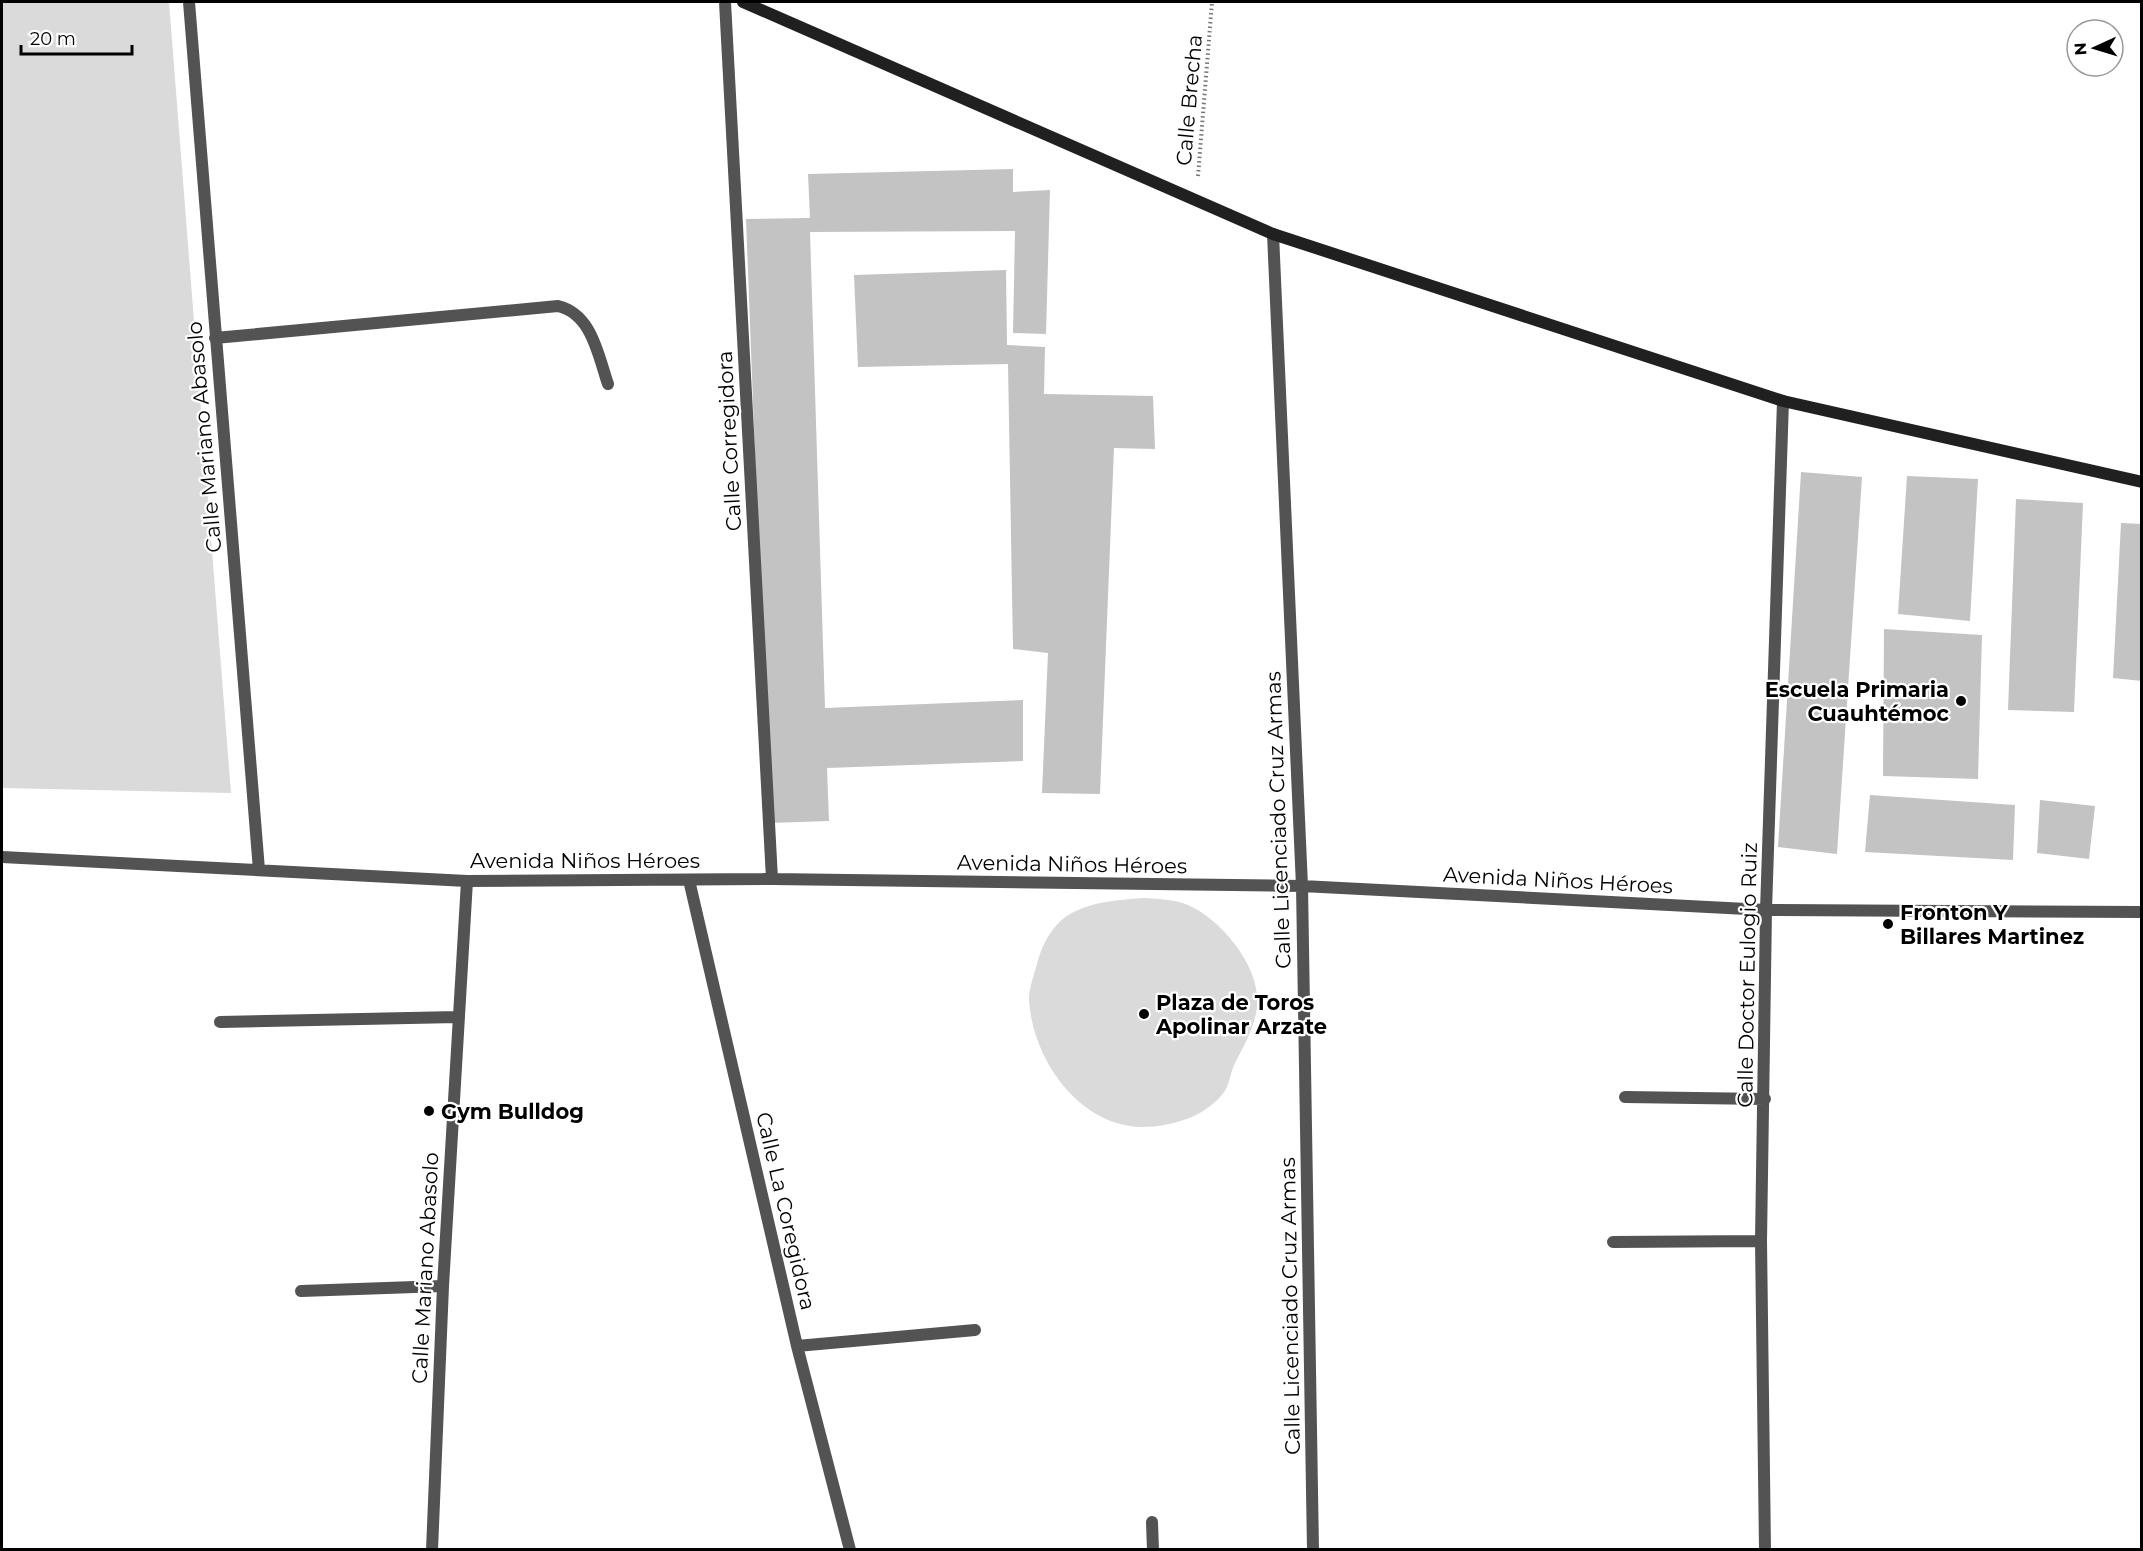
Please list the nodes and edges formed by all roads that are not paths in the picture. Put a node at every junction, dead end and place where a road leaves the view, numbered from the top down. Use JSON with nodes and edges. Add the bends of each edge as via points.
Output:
{"nodes":[{"id":1,"x":189,"y":2,"type":"edge"},
{"id":2,"x":725,"y":2,"type":"edge"},
{"id":3,"x":743,"y":2,"type":"edge"},
{"id":4,"x":1273,"y":234,"type":"junction"},
{"id":5,"x":215,"y":338,"type":"junction"},
{"id":6,"x":608,"y":384,"type":"dead end"},
{"id":7,"x":1783,"y":401,"type":"junction"},
{"id":8,"x":2142,"y":482,"type":"edge"},
{"id":9,"x":2,"y":857,"type":"edge"},
{"id":10,"x":260,"y":870,"type":"junction"},
{"id":11,"x":772,"y":879,"type":"junction"},
{"id":12,"x":467,"y":880,"type":"junction"},
{"id":13,"x":689,"y":880,"type":"junction"},
{"id":14,"x":1302,"y":886,"type":"junction"},
{"id":15,"x":1766,"y":910,"type":"junction"},
{"id":16,"x":2142,"y":912,"type":"edge"},
{"id":17,"x":457,"y":1017,"type":"junction"},
{"id":18,"x":220,"y":1022,"type":"dead end"},
{"id":19,"x":1624,"y":1097,"type":"dead end"},
{"id":20,"x":1765,"y":1099,"type":"junction"},
{"id":21,"x":1761,"y":1241,"type":"junction"},
{"id":22,"x":1613,"y":1242,"type":"dead end"},
{"id":23,"x":443,"y":1286,"type":"junction"},
{"id":24,"x":301,"y":1291,"type":"dead end"},
{"id":25,"x":975,"y":1330,"type":"dead end"},
{"id":26,"x":797,"y":1346,"type":"junction"},
{"id":27,"x":1152,"y":1522,"type":"dead end"},
{"id":28,"x":432,"y":1550,"type":"edge"},
{"id":29,"x":850,"y":1550,"type":"edge"},
{"id":30,"x":1153,"y":1550,"type":"edge"},
{"id":31,"x":1313,"y":1550,"type":"edge"},
{"id":32,"x":1765,"y":1550,"type":"edge"}],
"edges":[{"from":1,"to":5,"type":"street","name":"Calle Mariano Abasolo"},
{"from":2,"to":11,"type":"street","name":"Calle Corregidora"},
{"from":3,"to":4,"type":"street"},
{"from":4,"to":7,"type":"street"},
{"from":4,"to":14,"type":"street","name":"Calle Licenciado Cruz Armas"},
{"from":5,"to":6,"type":"street","via":[[558,306],[571,309],[588,328]]},
{"from":5,"to":10,"type":"street","name":"Calle Mariano Abasolo"},
{"from":7,"to":8,"type":"street"},
{"from":7,"to":15,"type":"street","name":"Calle Doctor Eulogio Ruiz"},
{"from":9,"to":10,"type":"street","name":"Avenida Niños Héroes"},
{"from":10,"to":12,"type":"street","name":"Avenida Niños Héroes"},
{"from":11,"to":13,"type":"street","name":"Avenida Niños Héroes"},
{"from":11,"to":14,"type":"street","name":"Avenida Niños Héroes"},
{"from":12,"to":13,"type":"street","name":"Avenida Niños Héroes"},
{"from":12,"to":17,"type":"street","name":"Calle Mariano Abasolo"},
{"from":13,"to":26,"type":"street","name":"Calle La Coregidora"},
{"from":14,"to":15,"type":"street","name":"Avenida Niños Héroes"},
{"from":14,"to":31,"type":"street","name":"Calle Licenciado Cruz Armas"},
{"from":15,"to":16,"type":"street","name":"Avenida Niños Héroes"},
{"from":15,"to":20,"type":"street","name":"Calle Doctor Eulogio Ruiz"},
{"from":17,"to":18,"type":"street"},
{"from":17,"to":23,"type":"street","name":"Calle Mariano Abasolo"},
{"from":19,"to":20,"type":"street"},
{"from":20,"to":21,"type":"street","name":"Calle Doctor Eulogio Ruiz"},
{"from":21,"to":22,"type":"street"},
{"from":21,"to":32,"type":"street","name":"Calle Doctor Eulogio Ruiz"},
{"from":23,"to":24,"type":"street"},
{"from":23,"to":28,"type":"street","name":"Calle Mariano Abasolo"},
{"from":25,"to":26,"type":"street"},
{"from":26,"to":29,"type":"street","name":"Calle La Coregidora"},
{"from":27,"to":30,"type":"street"}]}
